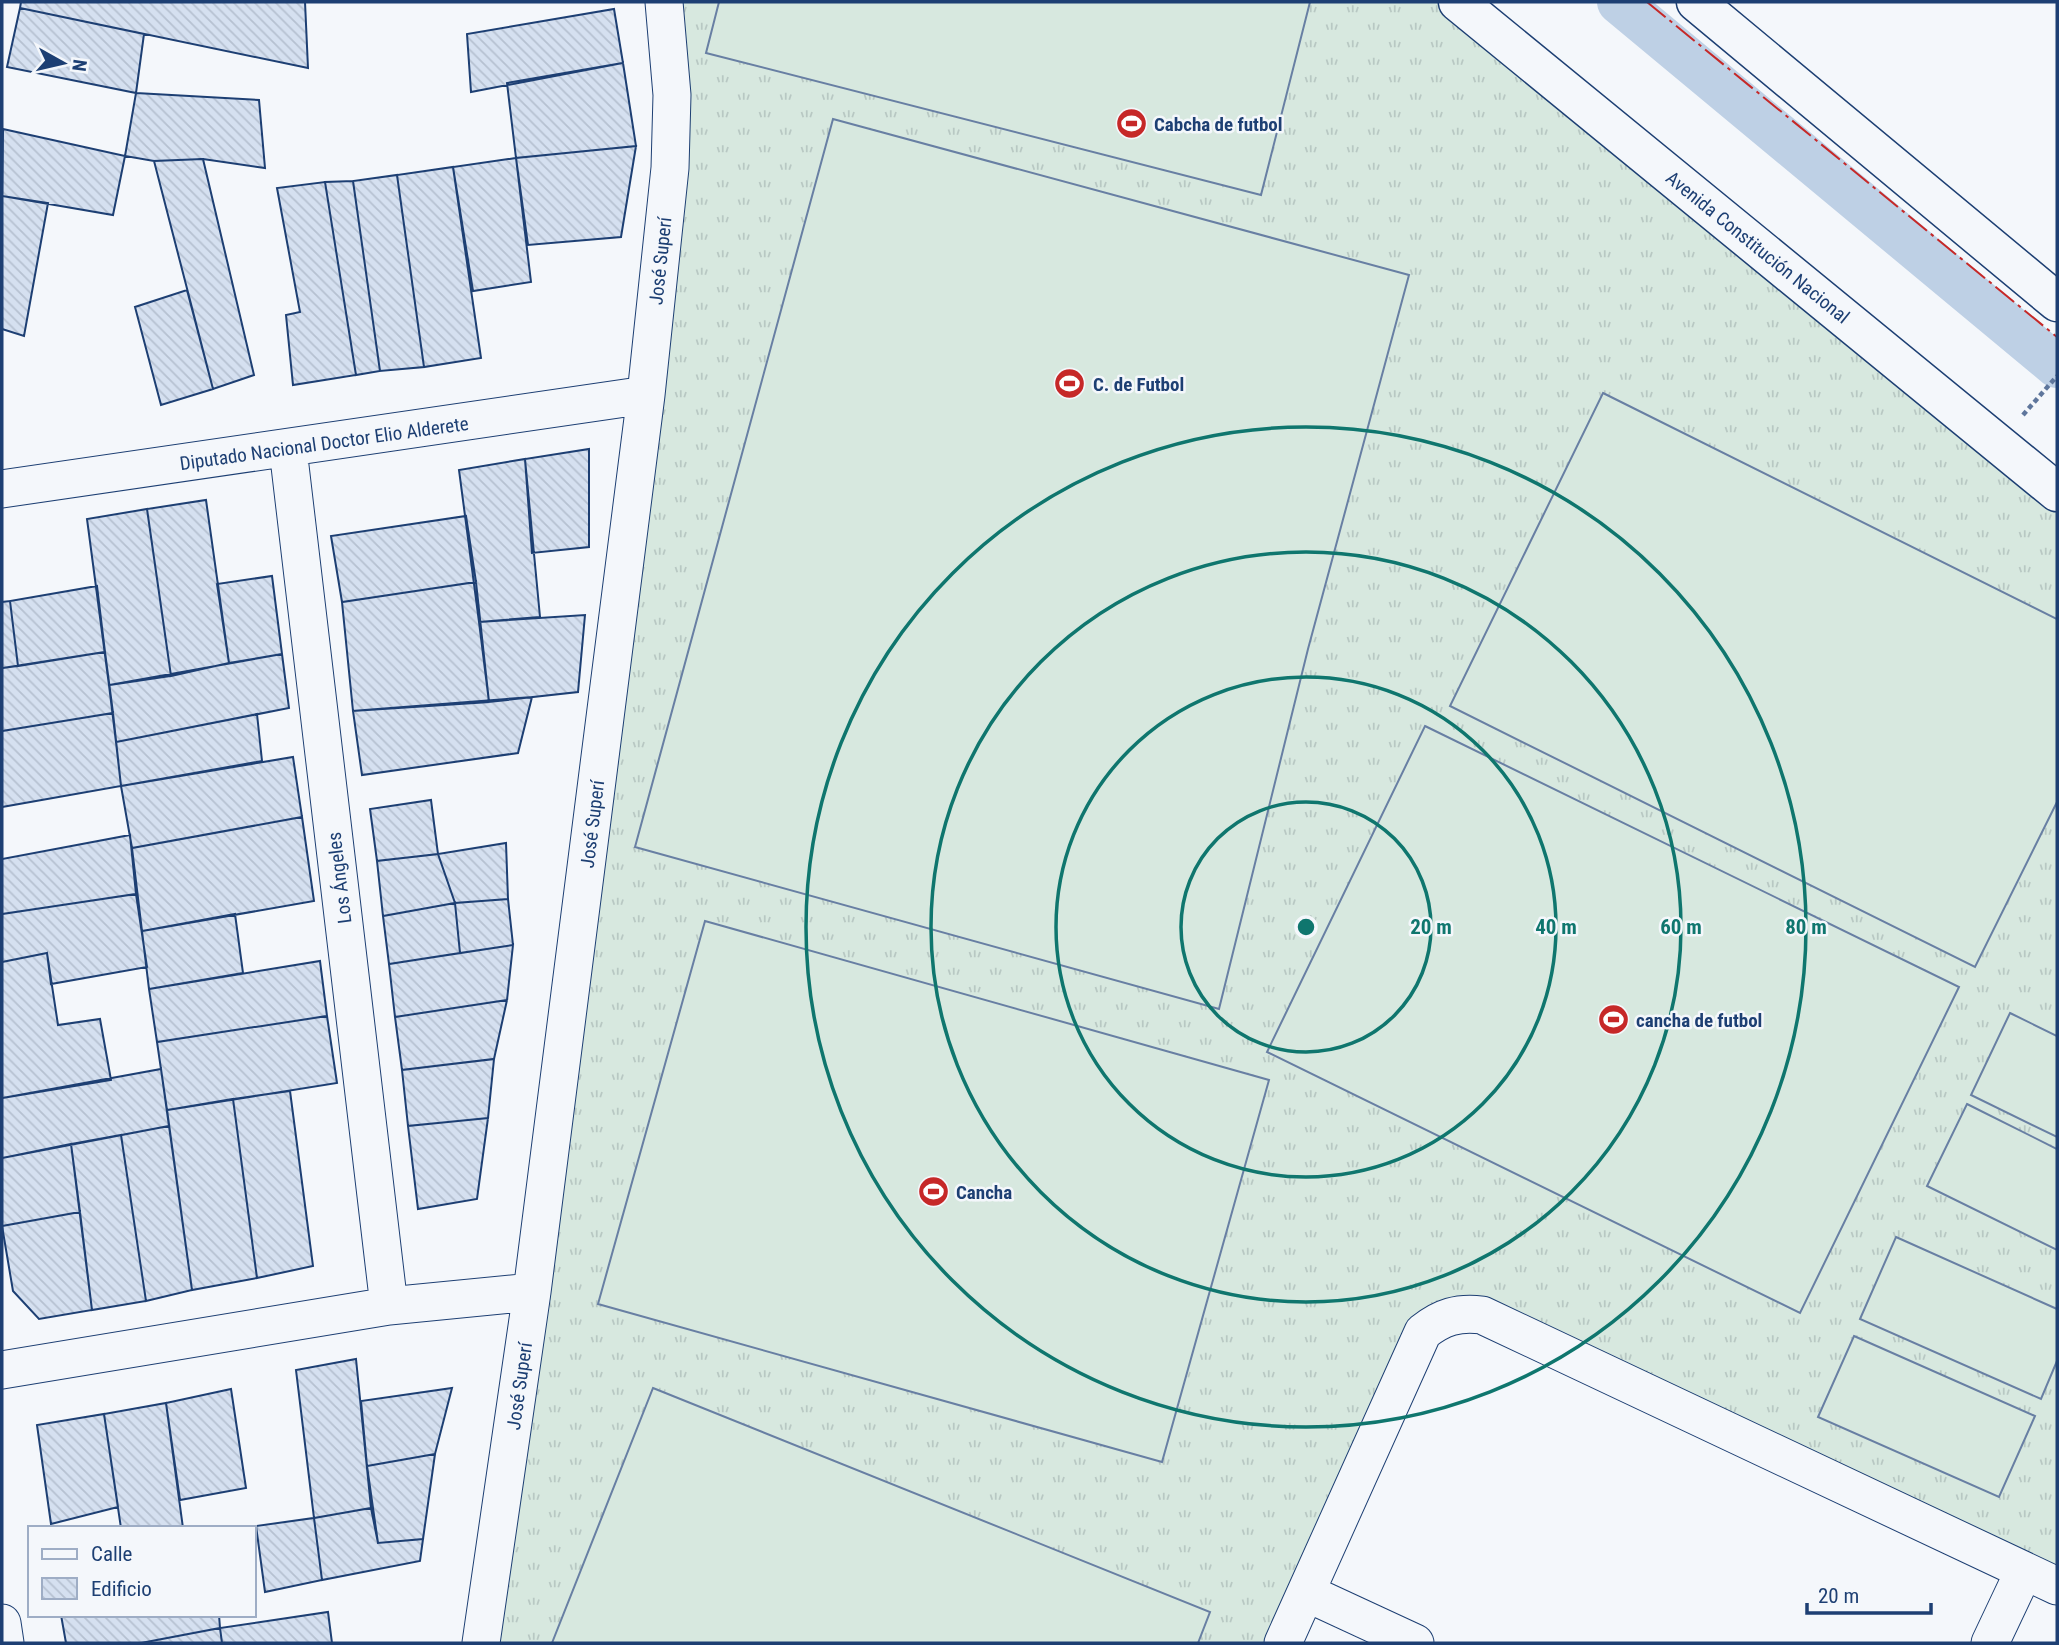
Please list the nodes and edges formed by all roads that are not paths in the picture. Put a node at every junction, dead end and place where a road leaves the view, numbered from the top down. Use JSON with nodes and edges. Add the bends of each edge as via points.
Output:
{"nodes":[{"id":1,"x":664,"y":2,"type":"edge"},
{"id":2,"x":1458,"y":2,"type":"edge"},
{"id":3,"x":1696,"y":2,"type":"edge"},
{"id":4,"x":2057,"y":302,"type":"edge"},
{"id":5,"x":646,"y":395,"type":"junction"},
{"id":6,"x":288,"y":449,"type":"junction"},
{"id":7,"x":2,"y":489,"type":"edge"},
{"id":8,"x":2057,"y":492,"type":"edge"},
{"id":9,"x":532,"y":1292,"type":"junction"},
{"id":10,"x":389,"y":1306,"type":"junction"},
{"id":11,"x":2,"y":1370,"type":"edge"},
{"id":12,"x":2024,"y":1571,"type":"junction"},
{"id":13,"x":2057,"y":1587,"type":"edge"},
{"id":14,"x":1307,"y":1593,"type":"junction"},
{"id":15,"x":2,"y":1623,"type":"edge"},
{"id":16,"x":5,"y":1643,"type":"edge"},
{"id":17,"x":481,"y":1643,"type":"edge"},
{"id":18,"x":1283,"y":1643,"type":"edge"},
{"id":19,"x":1415,"y":1643,"type":"edge"},
{"id":20,"x":1990,"y":1643,"type":"edge"}],
"edges":[{"from":1,"to":5,"type":"street","name":"José Superí","via":[[672,95],[670,168]]},
{"from":2,"to":8,"type":"main road","name":"Avenida Constitución Nacional"},
{"from":3,"to":4,"type":"main road"},
{"from":5,"to":6,"type":"street","name":"Diputado Nacional Doctor Elio Alderete"},
{"from":5,"to":9,"type":"street","name":"José Superí"},
{"from":6,"to":7,"type":"street","name":"Diputado Nacional Doctor Elio Alderete"},
{"from":6,"to":10,"type":"street","name":"Los Ángeles"},
{"from":9,"to":10,"type":"street"},
{"from":9,"to":17,"type":"street","name":"José Superí"},
{"from":10,"to":11,"type":"street"},
{"from":12,"to":13,"type":"street"},
{"from":12,"to":14,"type":"street","via":[[1482,1315],[1464,1313],[1449,1316],[1423,1332]]},
{"from":12,"to":20,"type":"street"},
{"from":14,"to":18,"type":"street"},
{"from":14,"to":19,"type":"street"},
{"from":15,"to":16,"type":"street"}]}
